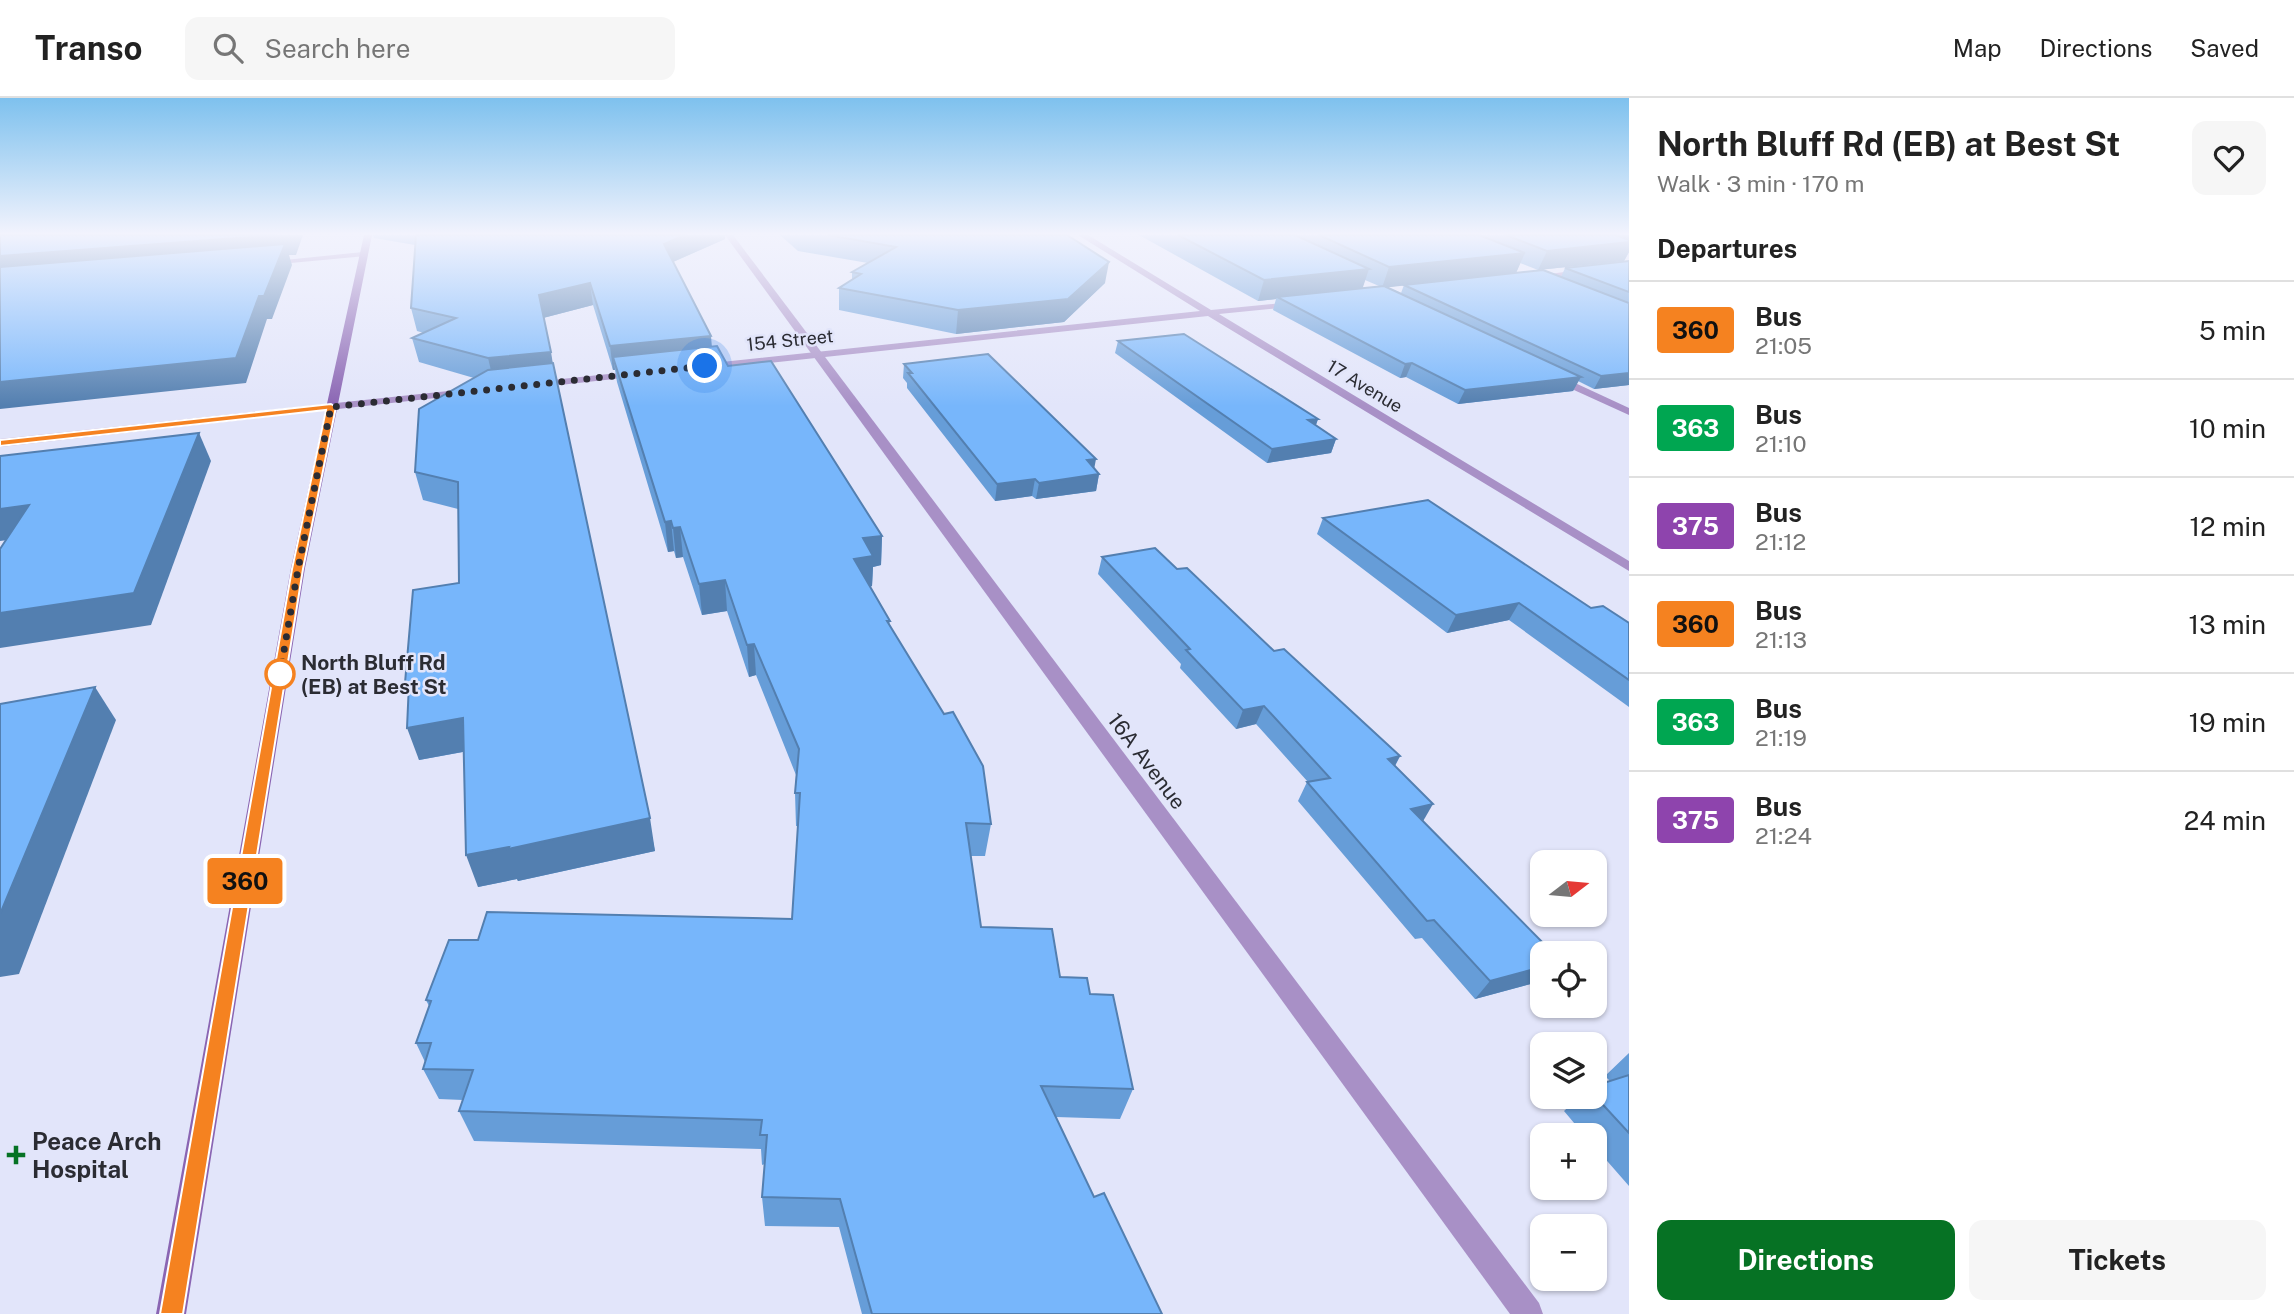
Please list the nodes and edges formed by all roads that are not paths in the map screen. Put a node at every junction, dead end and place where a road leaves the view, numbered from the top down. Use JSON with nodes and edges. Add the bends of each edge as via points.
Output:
{"nodes":[{"id":1,"x":355,"y":292,"type":"edge"},
{"id":2,"x":771,"y":292,"type":"edge"},
{"id":3,"x":1175,"y":292,"type":"edge"},
{"id":4,"x":1316,"y":301,"type":"edge"},
{"id":5,"x":1208,"y":312,"type":"junction"},
{"id":6,"x":817,"y":354,"type":"junction"},
{"id":7,"x":688,"y":368,"type":"edge"},
{"id":8,"x":1544,"y":372,"type":"edge"},
{"id":9,"x":648,"y":373,"type":"edge"},
{"id":10,"x":526,"y":386,"type":"edge"},
{"id":11,"x":486,"y":390,"type":"edge"},
{"id":12,"x":331,"y":407,"type":"junction"},
{"id":13,"x":1629,"y":412,"type":"edge"},
{"id":14,"x":0,"y":443,"type":"edge"},
{"id":15,"x":1629,"y":567,"type":"edge"},
{"id":16,"x":171,"y":1314,"type":"edge"},
{"id":17,"x":1528,"y":1314,"type":"edge"}],
"edges":[{"from":1,"to":12,"type":"main road"},
{"from":2,"to":6,"type":"street","name":"16A Avenue"},
{"from":3,"to":5,"type":"street","name":"17 Avenue"},
{"from":4,"to":5,"type":"street","name":"154 Street"},
{"from":5,"to":6,"type":"street","name":"154 Street"},
{"from":5,"to":15,"type":"street","name":"17 Avenue"},
{"from":6,"to":7,"type":"street","name":"154 Street"},
{"from":6,"to":17,"type":"street","name":"16A Avenue"},
{"from":8,"to":13,"type":"street"},
{"from":9,"to":10,"type":"street"},
{"from":11,"to":12,"type":"street"},
{"from":12,"to":14,"type":"street"},
{"from":12,"to":16,"type":"main road","via":[[298,569]]}]}
